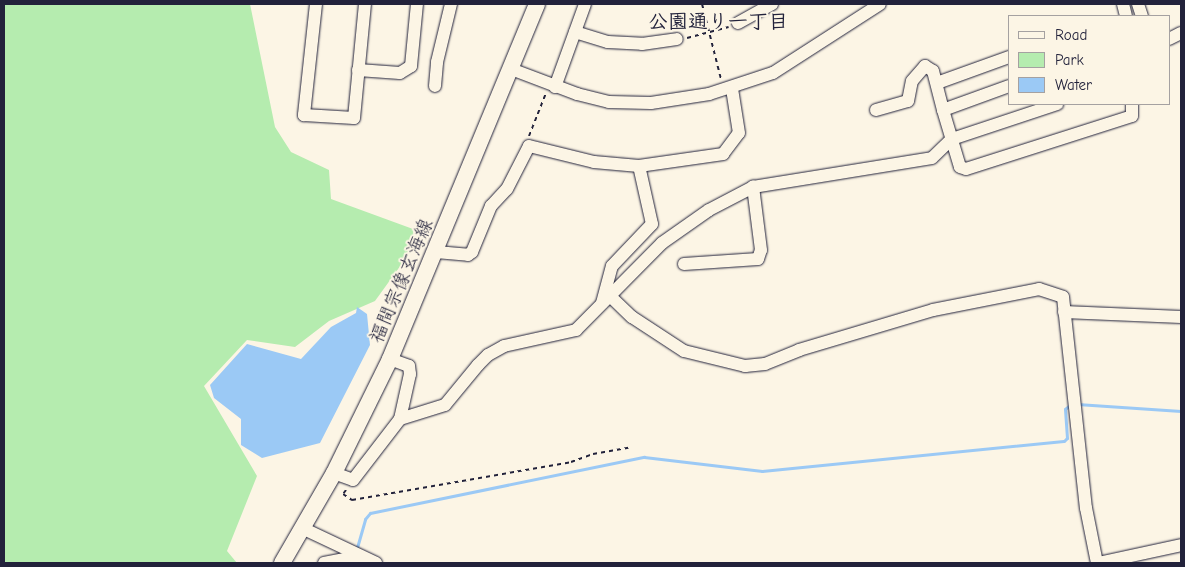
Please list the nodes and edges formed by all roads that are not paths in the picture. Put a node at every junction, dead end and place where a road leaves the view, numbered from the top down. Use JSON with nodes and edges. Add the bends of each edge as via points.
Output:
{"nodes":[{"id":1,"x":316,"y":4,"type":"edge"},
{"id":2,"x":364,"y":4,"type":"edge"},
{"id":3,"x":417,"y":4,"type":"edge"},
{"id":4,"x":451,"y":4,"type":"edge"},
{"id":5,"x":537,"y":4,"type":"edge"},
{"id":6,"x":585,"y":4,"type":"edge"},
{"id":7,"x":772,"y":4,"type":"edge"},
{"id":8,"x":880,"y":4,"type":"edge"},
{"id":9,"x":861,"y":9,"type":"edge"},
{"id":10,"x":738,"y":23,"type":"road end"},
{"id":11,"x":575,"y":32,"type":"junction"},
{"id":12,"x":677,"y":39,"type":"road end"},
{"id":13,"x":1008,"y":57,"type":"edge"},
{"id":14,"x":511,"y":69,"type":"junction"},
{"id":15,"x":358,"y":70,"type":"junction"},
{"id":16,"x":937,"y":83,"type":"junction"},
{"id":17,"x":552,"y":85,"type":"junction"},
{"id":18,"x":435,"y":86,"type":"dead end"},
{"id":19,"x":1008,"y":86,"type":"edge"},
{"id":20,"x":728,"y":90,"type":"junction"},
{"id":21,"x":1054,"y":105,"type":"edge"},
{"id":22,"x":1132,"y":105,"type":"edge"},
{"id":23,"x":876,"y":110,"type":"dead end"},
{"id":24,"x":943,"y":110,"type":"junction"},
{"id":25,"x":952,"y":139,"type":"junction"},
{"id":26,"x":639,"y":166,"type":"junction"},
{"id":27,"x":753,"y":187,"type":"junction"},
{"id":28,"x":436,"y":252,"type":"junction"},
{"id":29,"x":684,"y":264,"type":"dead end"},
{"id":30,"x":606,"y":301,"type":"junction"},
{"id":31,"x":1064,"y":312,"type":"junction"},
{"id":32,"x":1181,"y":317,"type":"edge"},
{"id":33,"x":390,"y":359,"type":"junction"},
{"id":34,"x":400,"y":419,"type":"junction"},
{"id":35,"x":334,"y":473,"type":"junction"},
{"id":36,"x":302,"y":528,"type":"junction"},
{"id":37,"x":1181,"y":546,"type":"edge"},
{"id":38,"x":360,"y":556,"type":"junction"},
{"id":39,"x":282,"y":563,"type":"edge"},
{"id":40,"x":324,"y":563,"type":"edge"},
{"id":41,"x":376,"y":563,"type":"edge"},
{"id":42,"x":1097,"y":563,"type":"edge"}],
"edges":[{"from":1,"to":15,"type":"street","via":[[304,115],[354,118]]},
{"from":2,"to":15,"type":"street"},
{"from":3,"to":15,"type":"street","via":[[412,66],[400,73]]},
{"from":4,"to":18,"type":"street","via":[[437,62]]},
{"from":5,"to":14,"type":"main road","name":"福間宗像玄海線"},
{"from":6,"to":11,"type":"street"},
{"from":7,"to":10,"type":"street"},
{"from":8,"to":9,"type":"street"},
{"from":9,"to":20,"type":"street","via":[[787,66]]},
{"from":11,"to":12,"type":"street","via":[[608,42],[642,44]]},
{"from":11,"to":17,"type":"street"},
{"from":13,"to":16,"type":"street"},
{"from":14,"to":17,"type":"street"},
{"from":14,"to":28,"type":"main road","name":"福間宗像玄海線"},
{"from":16,"to":23,"type":"street","via":[[930,67],[920,68],[912,81],[908,101]]},
{"from":16,"to":24,"type":"street"},
{"from":17,"to":20,"type":"street","via":[[594,100],[622,103],[666,102]]},
{"from":19,"to":24,"type":"street"},
{"from":20,"to":26,"type":"street","via":[[740,133],[723,154]]},
{"from":21,"to":25,"type":"street"},
{"from":22,"to":25,"type":"street","via":[[1132,116],[966,169],[960,167]]},
{"from":24,"to":25,"type":"street"},
{"from":25,"to":27,"type":"street","via":[[932,158]]},
{"from":26,"to":28,"type":"street","via":[[594,162],[529,146],[507,189],[490,206],[472,252],[468,255]]},
{"from":26,"to":30,"type":"street","via":[[652,224],[612,266]]},
{"from":27,"to":29,"type":"street","via":[[760,250],[758,259]]},
{"from":27,"to":30,"type":"street","via":[[709,210],[662,243]]},
{"from":28,"to":33,"type":"main road","name":"福間宗像玄海線"},
{"from":30,"to":31,"type":"street","via":[[684,351],[745,366],[765,364],[800,350],[933,310],[1039,289],[1063,297]]},
{"from":30,"to":34,"type":"street","via":[[576,330],[556,337],[528,339],[488,354],[445,405]]},
{"from":31,"to":32,"type":"street"},
{"from":31,"to":42,"type":"street","via":[[1086,508]]},
{"from":33,"to":34,"type":"street","via":[[409,366]]},
{"from":33,"to":35,"type":"main road","name":"福間宗像玄海線"},
{"from":34,"to":35,"type":"street","via":[[353,480]]},
{"from":35,"to":36,"type":"main road","name":"福間宗像玄海線"},
{"from":36,"to":38,"type":"street"},
{"from":36,"to":39,"type":"main road","name":"福間宗像玄海線"},
{"from":37,"to":42,"type":"street"},
{"from":38,"to":40,"type":"street"},
{"from":38,"to":41,"type":"street"}]}
